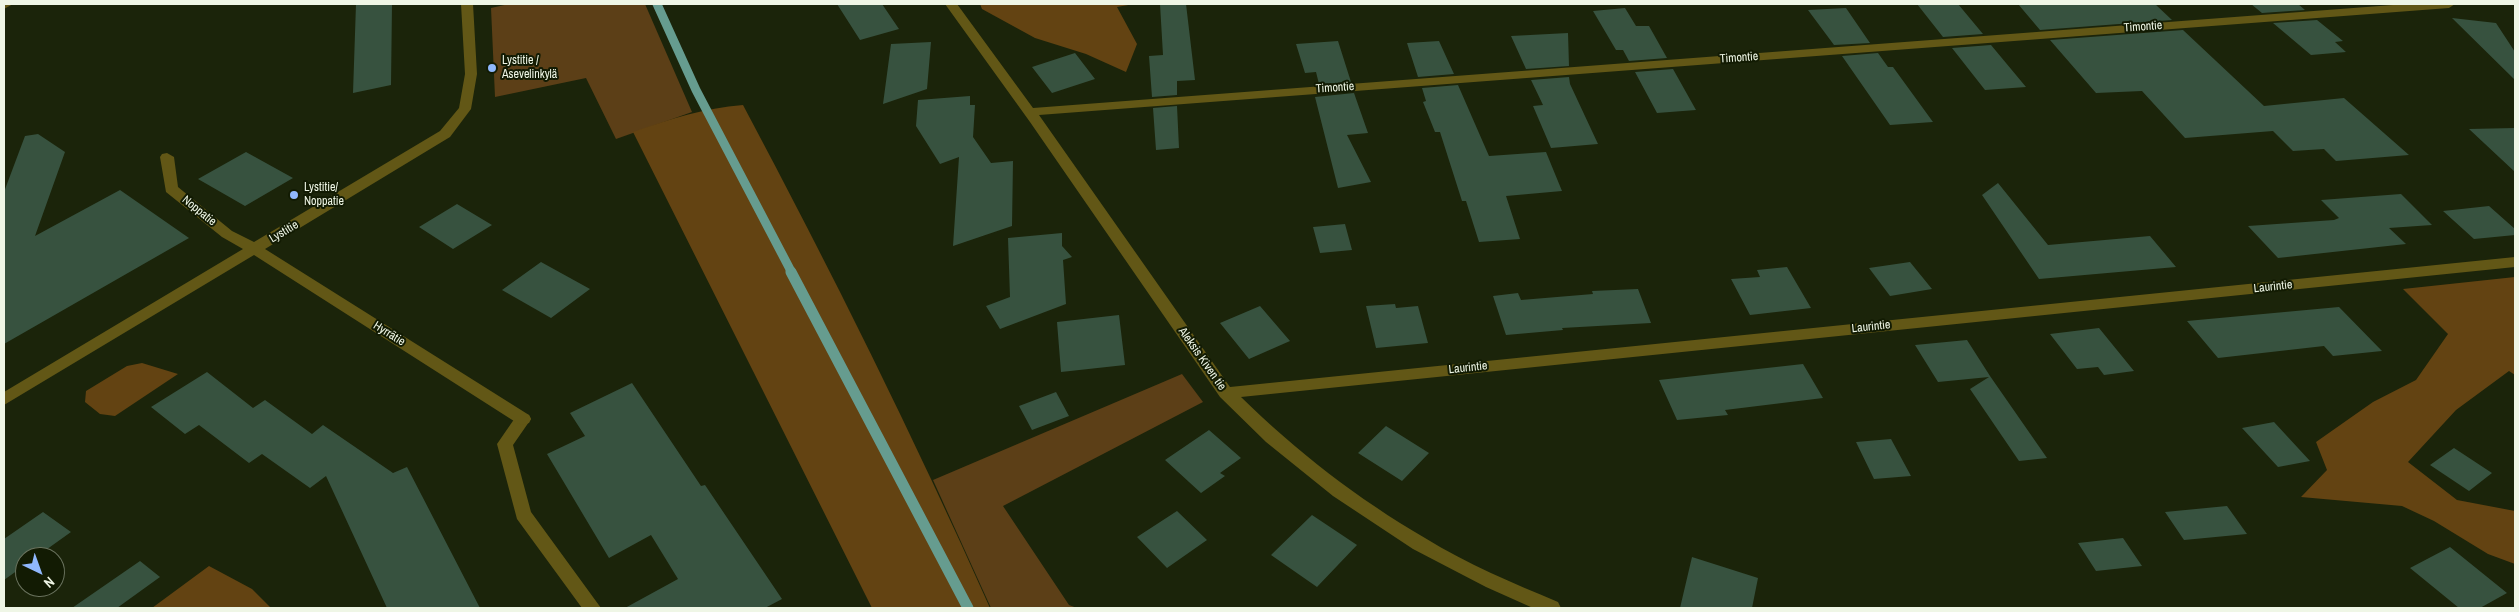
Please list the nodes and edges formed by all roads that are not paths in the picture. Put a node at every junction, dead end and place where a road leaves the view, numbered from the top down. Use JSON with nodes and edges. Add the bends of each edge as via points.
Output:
{"nodes":[{"id":1,"x":467,"y":4,"type":"edge"},
{"id":2,"x":951,"y":4,"type":"edge"},
{"id":3,"x":2449,"y":4,"type":"edge"},
{"id":4,"x":1030,"y":112,"type":"junction"},
{"id":5,"x":167,"y":157,"type":"dead end"},
{"id":6,"x":255,"y":249,"type":"junction"},
{"id":7,"x":2515,"y":262,"type":"edge"},
{"id":8,"x":1226,"y":393,"type":"junction"},
{"id":9,"x":4,"y":399,"type":"edge"},
{"id":10,"x":592,"y":608,"type":"edge"},
{"id":11,"x":1552,"y":608,"type":"edge"}],
"edges":[{"from":1,"to":6,"type":"street","name":"Lystitie","via":[[471,74],[465,108],[445,134]]},
{"from":2,"to":4,"type":"street","name":"Aleksis Kiven tie"},
{"from":3,"to":4,"type":"street","name":"Timontie"},
{"from":4,"to":8,"type":"street","name":"Aleksis Kiven tie"},
{"from":5,"to":6,"type":"street","name":"Noppatie","via":[[171,189],[227,234]]},
{"from":6,"to":9,"type":"street","name":"Lystitie"},
{"from":6,"to":10,"type":"street","name":"Hyrrätie","via":[[523,419],[505,444],[523,514]]},
{"from":7,"to":8,"type":"street","name":"Laurintie"},
{"from":8,"to":11,"type":"street","name":"Aleksis Kiven tie","via":[[1272,438],[1339,491],[1419,544],[1492,582]]}]}
